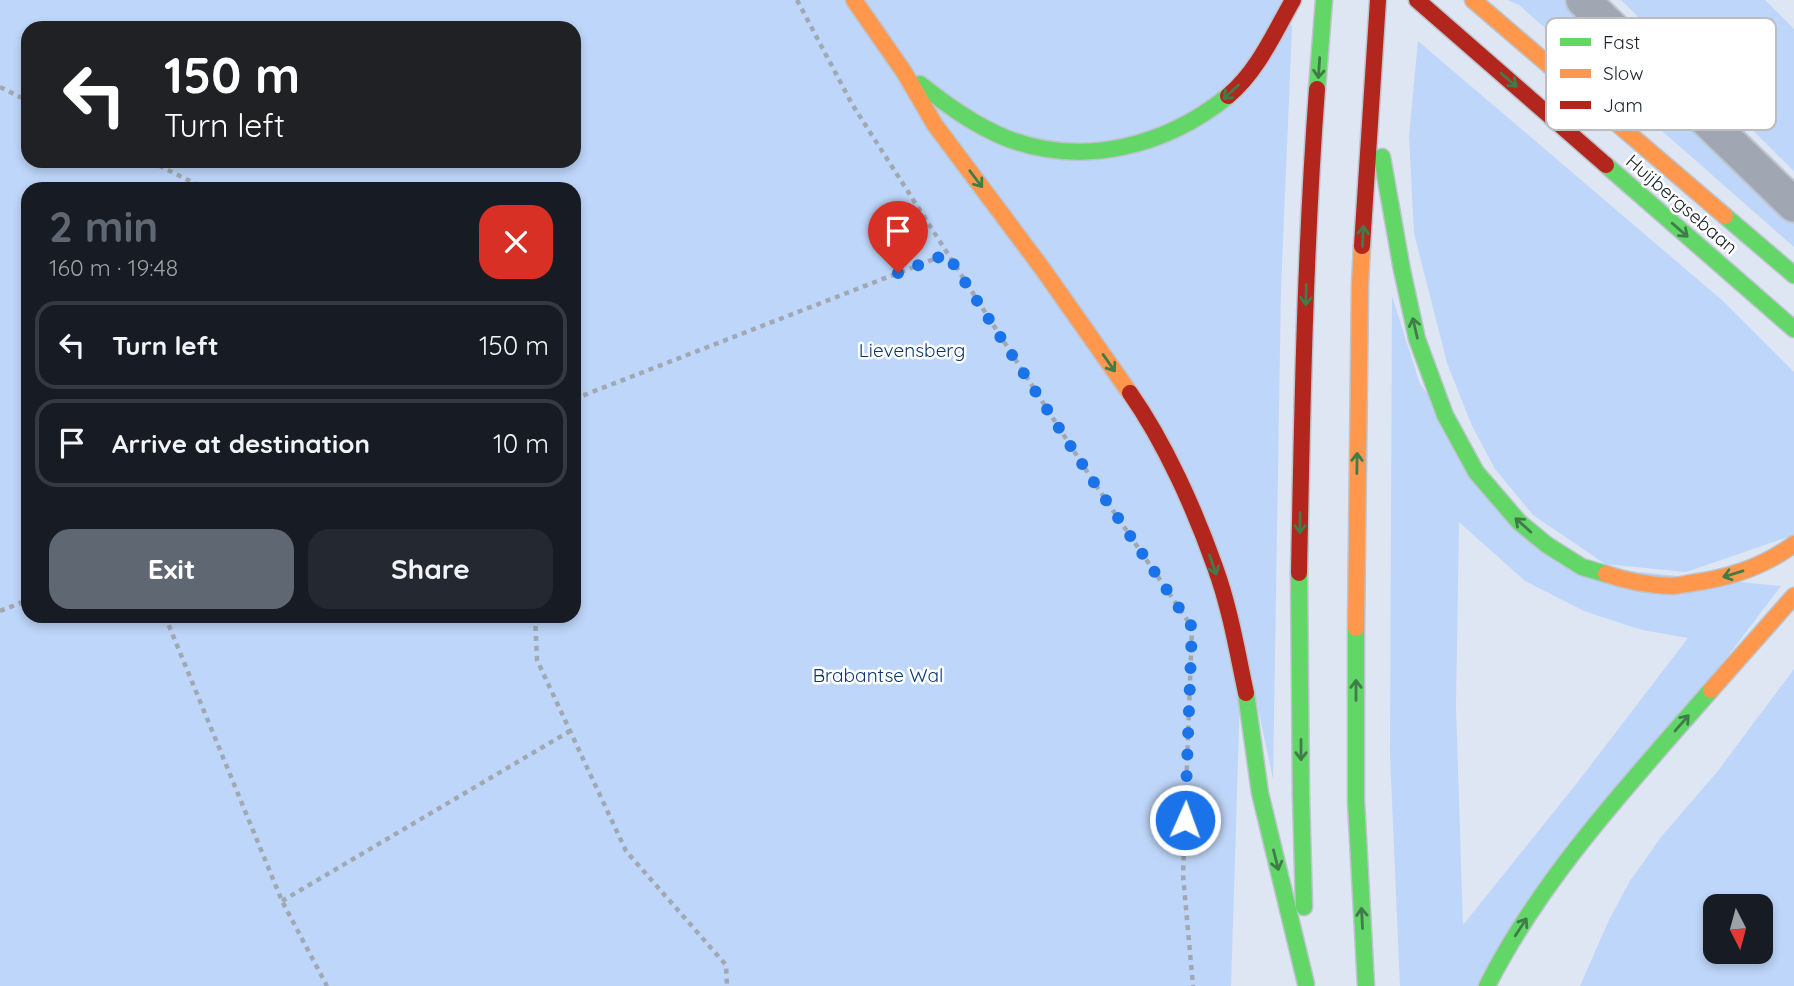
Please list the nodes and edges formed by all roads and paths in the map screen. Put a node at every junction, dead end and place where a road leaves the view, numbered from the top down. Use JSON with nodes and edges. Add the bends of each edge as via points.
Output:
{"nodes":[{"id":1,"x":797,"y":0,"type":"edge"},
{"id":2,"x":854,"y":0,"type":"edge"},
{"id":3,"x":1293,"y":0,"type":"edge"},
{"id":4,"x":1324,"y":0,"type":"edge"},
{"id":5,"x":1378,"y":0,"type":"edge"},
{"id":6,"x":1416,"y":0,"type":"edge"},
{"id":7,"x":1473,"y":0,"type":"edge"},
{"id":8,"x":1583,"y":0,"type":"edge"},
{"id":9,"x":1602,"y":18,"type":"edge"},
{"id":10,"x":1546,"y":63,"type":"edge"},
{"id":11,"x":904,"y":72,"type":"junction"},
{"id":12,"x":0,"y":87,"type":"edge"},
{"id":13,"x":1371,"y":92,"type":"junction"},
{"id":14,"x":21,"y":98,"type":"edge"},
{"id":15,"x":1546,"y":113,"type":"edge"},
{"id":16,"x":1565,"y":130,"type":"edge"},
{"id":17,"x":1625,"y":130,"type":"edge"},
{"id":18,"x":1717,"y":130,"type":"edge"},
{"id":19,"x":164,"y":168,"type":"edge"},
{"id":20,"x":192,"y":182,"type":"edge"},
{"id":21,"x":1794,"y":205,"type":"edge"},
{"id":22,"x":947,"y":254,"type":"junction"},
{"id":23,"x":1794,"y":275,"type":"edge"},
{"id":24,"x":1794,"y":329,"type":"edge"},
{"id":25,"x":581,"y":396,"type":"edge"},
{"id":26,"x":1794,"y":544,"type":"edge"},
{"id":27,"x":1794,"y":596,"type":"edge"},
{"id":28,"x":21,"y":603,"type":"edge"},
{"id":29,"x":0,"y":611,"type":"edge"},
{"id":30,"x":168,"y":623,"type":"edge"},
{"id":31,"x":536,"y":623,"type":"edge"},
{"id":32,"x":570,"y":731,"type":"junction"},
{"id":33,"x":282,"y":901,"type":"junction"},
{"id":34,"x":1306,"y":985,"type":"edge"},
{"id":35,"x":327,"y":986,"type":"edge"},
{"id":36,"x":727,"y":986,"type":"edge"},
{"id":37,"x":1193,"y":986,"type":"edge"},
{"id":38,"x":1366,"y":986,"type":"edge"},
{"id":39,"x":1487,"y":986,"type":"edge"}],
"edges":[{"from":1,"to":22,"type":"path","via":[[852,104]]},
{"from":2,"to":11,"type":"main road"},
{"from":3,"to":11,"type":"main road","one_way":true,"via":[[1265,52],[1231,94],[1177,131],[1114,150],[1053,149],[1020,143],[954,110]]},
{"from":4,"to":34,"type":"main road","one_way":true,"via":[[1310,187],[1299,586]]},
{"from":5,"to":13,"type":"main road"},
{"from":6,"to":15,"type":"main road","name":"Huijbergsebaan","one_way":true},
{"from":7,"to":10,"type":"main road","name":"Huijbergsebaan"},
{"from":8,"to":9,"type":"street"},
{"from":11,"to":34,"type":"main road","one_way":true,"via":[[935,125],[1139,407],[1194,514],[1216,569],[1234,637],[1260,793]]},
{"from":12,"to":14,"type":"path"},
{"from":26,"to":13,"type":"main road","one_way":true,"via":[[1752,568],[1672,586],[1623,580],[1582,567],[1519,522],[1476,472],[1445,415],[1417,339]]},
{"from":38,"to":13,"type":"main road","one_way":true,"via":[[1356,801],[1356,553],[1360,285]]},
{"from":16,"to":24,"type":"main road","name":"Huijbergsebaan","one_way":true},
{"from":17,"to":23,"type":"main road","name":"Huijbergsebaan"},
{"from":18,"to":21,"type":"street"},
{"from":19,"to":20,"type":"path"},
{"from":22,"to":25,"type":"path"},
{"from":22,"to":37,"type":"path","via":[[1192,627],[1183,875]]},
{"from":39,"to":27,"type":"main road","one_way":true,"via":[[1554,877]]},
{"from":28,"to":29,"type":"path"},
{"from":30,"to":33,"type":"path"},
{"from":31,"to":32,"type":"path","via":[[537,660]]},
{"from":32,"to":33,"type":"path"},
{"from":32,"to":36,"type":"path","via":[[626,851],[726,965]]},
{"from":33,"to":35,"type":"path"}]}
